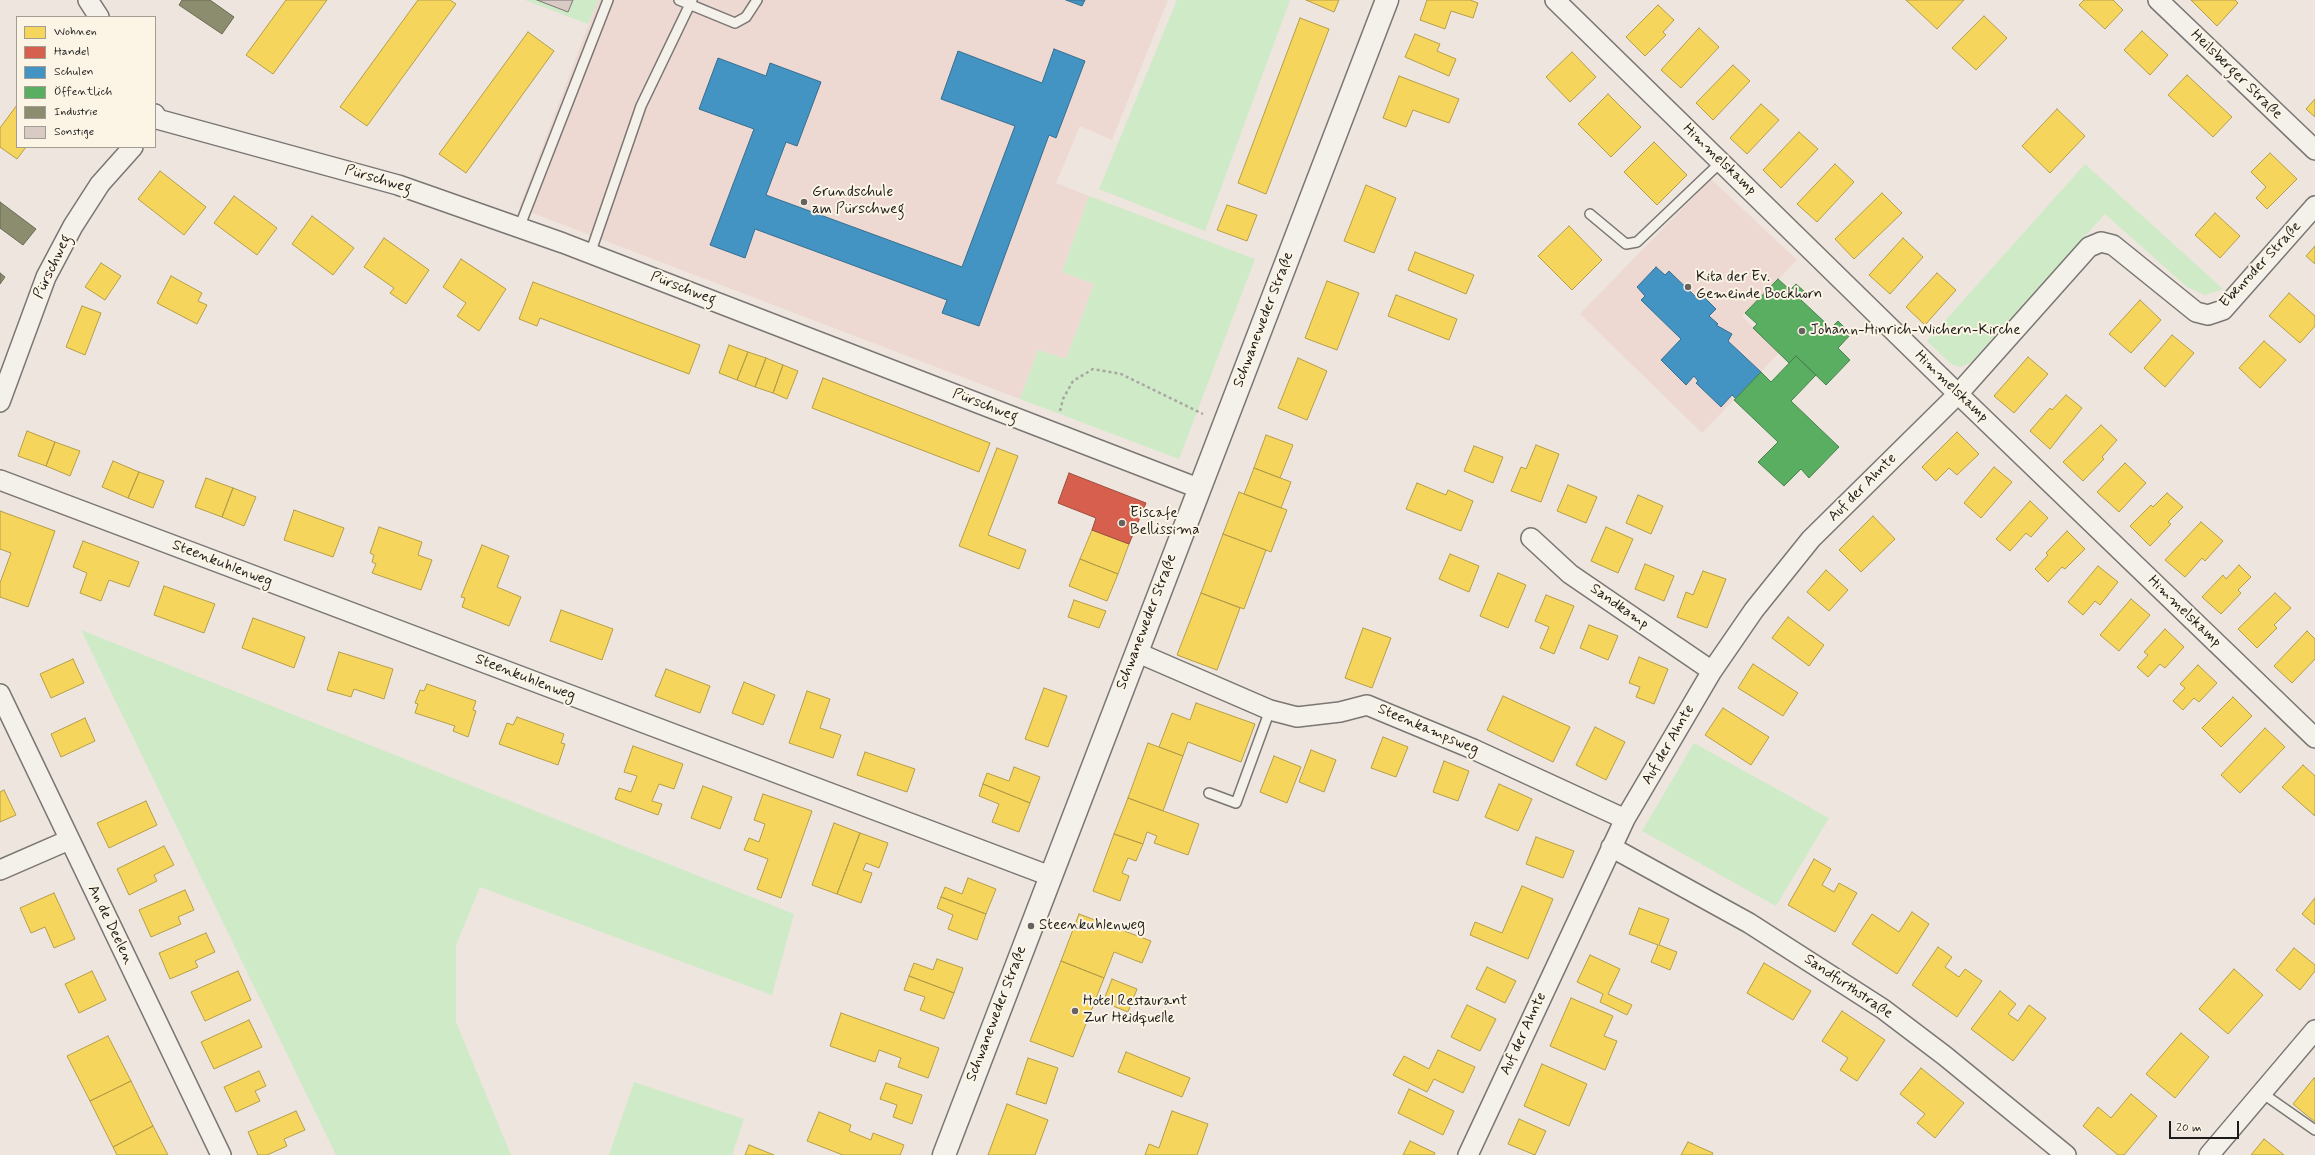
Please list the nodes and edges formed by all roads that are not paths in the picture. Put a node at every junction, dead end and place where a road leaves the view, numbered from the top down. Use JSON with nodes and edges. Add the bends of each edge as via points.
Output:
{"nodes":[{"id":1,"x":88,"y":0,"type":"edge"},
{"id":2,"x":608,"y":0,"type":"edge"},
{"id":3,"x":679,"y":0,"type":"edge"},
{"id":4,"x":758,"y":0,"type":"edge"},
{"id":5,"x":1387,"y":0,"type":"edge"},
{"id":6,"x":1555,"y":0,"type":"edge"},
{"id":7,"x":2158,"y":0,"type":"edge"},
{"id":8,"x":690,"y":3,"type":"edge"},
{"id":9,"x":98,"y":16,"type":"edge"},
{"id":10,"x":156,"y":119,"type":"edge"},
{"id":11,"x":132,"y":148,"type":"edge"},
{"id":12,"x":2315,"y":150,"type":"edge"},
{"id":13,"x":1721,"y":162,"type":"junction"},
{"id":14,"x":2315,"y":206,"type":"edge"},
{"id":15,"x":1590,"y":214,"type":"dead end"},
{"id":16,"x":519,"y":228,"type":"junction"},
{"id":17,"x":590,"y":254,"type":"junction"},
{"id":18,"x":1958,"y":394,"type":"junction"},
{"id":19,"x":0,"y":402,"type":"edge"},
{"id":20,"x":0,"y":480,"type":"edge"},
{"id":21,"x":1198,"y":488,"type":"junction"},
{"id":22,"x":1530,"y":538,"type":"dead end"},
{"id":23,"x":1136,"y":652,"type":"junction"},
{"id":24,"x":1712,"y":671,"type":"junction"},
{"id":25,"x":0,"y":694,"type":"edge"},
{"id":26,"x":1270,"y":710,"type":"junction"},
{"id":27,"x":2315,"y":738,"type":"edge"},
{"id":28,"x":1209,"y":793,"type":"dead end"},
{"id":29,"x":1625,"y":819,"type":"junction"},
{"id":30,"x":69,"y":840,"type":"junction"},
{"id":31,"x":1611,"y":847,"type":"junction"},
{"id":32,"x":0,"y":870,"type":"edge"},
{"id":33,"x":1050,"y":876,"type":"junction"},
{"id":34,"x":2315,"y":1030,"type":"edge"},
{"id":35,"x":2262,"y":1093,"type":"junction"},
{"id":36,"x":2315,"y":1130,"type":"edge"},
{"id":37,"x":1470,"y":1154,"type":"edge"},
{"id":38,"x":221,"y":1155,"type":"edge"},
{"id":39,"x":944,"y":1155,"type":"edge"},
{"id":40,"x":2066,"y":1155,"type":"edge"},
{"id":41,"x":2209,"y":1155,"type":"edge"}],
"edges":[{"from":1,"to":9,"type":"street"},
{"from":2,"to":16,"type":"lane"},
{"from":3,"to":8,"type":"lane"},
{"from":4,"to":8,"type":"lane","via":[[746,17],[735,23]]},
{"from":5,"to":21,"type":"main road","name":"Schwaneweder Straße"},
{"from":6,"to":13,"type":"street","name":"Himmelskamp"},
{"from":7,"to":12,"type":"street","name":"Heilsberger Straße"},
{"from":8,"to":17,"type":"lane","via":[[641,106]]},
{"from":10,"to":16,"type":"street","name":"Pürschweg","via":[[398,185]]},
{"from":11,"to":19,"type":"street","name":"Pürschweg","via":[[100,184],[69,232],[46,277]]},
{"from":13,"to":15,"type":"lane","via":[[1637,242],[1626,244]]},
{"from":13,"to":18,"type":"street","name":"Himmelskamp"},
{"from":14,"to":18,"type":"street","name":"Ebenroder Straße","via":[[2224,310],[2208,315],[2196,312],[2113,245],[2101,242],[2089,247]]},
{"from":16,"to":17,"type":"street","name":"Pürschweg"},
{"from":17,"to":21,"type":"street","name":"Pürschweg"},
{"from":18,"to":24,"type":"street","name":"Auf der Ahnte","via":[[1811,539],[1754,610]]},
{"from":18,"to":27,"type":"street","name":"Himmelskamp"},
{"from":20,"to":33,"type":"street","name":"Steenkuhlenweg"},
{"from":21,"to":23,"type":"main road","name":"Schwaneweder Straße"},
{"from":22,"to":24,"type":"street","name":"Sandkamp","via":[[1570,574]]},
{"from":23,"to":26,"type":"street","name":"Steenkampsweg"},
{"from":23,"to":33,"type":"main road","name":"Schwaneweder Straße"},
{"from":24,"to":29,"type":"street","name":"Auf der Ahnte"},
{"from":25,"to":30,"type":"street","name":"An de Deelen"},
{"from":26,"to":28,"type":"lane","via":[[1236,803]]},
{"from":26,"to":29,"type":"street","name":"Steenkampsweg","via":[[1297,718],[1367,705],[1473,749]]},
{"from":29,"to":31,"type":"street","name":"Auf der Ahnte"},
{"from":30,"to":32,"type":"street"},
{"from":30,"to":38,"type":"street","name":"An de Deelen"},
{"from":31,"to":37,"type":"street","name":"Auf der Ahnte"},
{"from":31,"to":40,"type":"street","name":"Sandfurthstraße","via":[[1749,923],[1883,1009]]},
{"from":33,"to":39,"type":"main road","name":"Schwaneweder Straße"},
{"from":34,"to":35,"type":"street"},
{"from":35,"to":36,"type":"lane"},
{"from":35,"to":41,"type":"street"}]}
